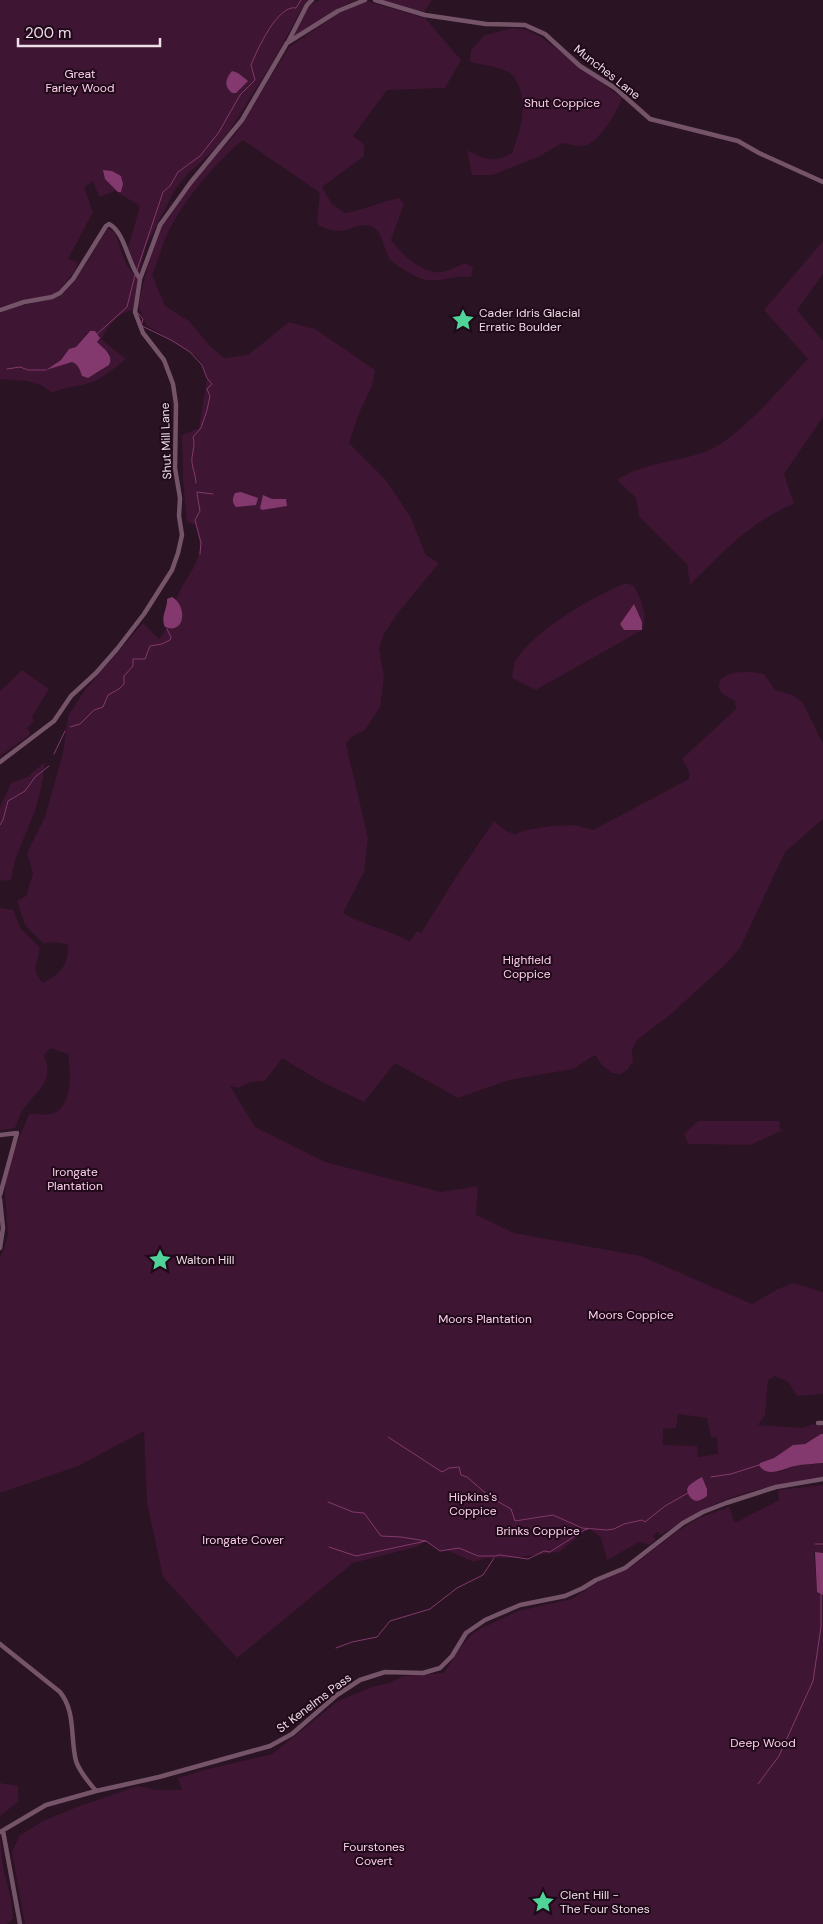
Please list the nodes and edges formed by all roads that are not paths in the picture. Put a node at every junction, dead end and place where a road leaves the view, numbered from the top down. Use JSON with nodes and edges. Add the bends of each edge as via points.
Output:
{"nodes":[{"id":1,"x":312,"y":0,"type":"edge"},
{"id":2,"x":364,"y":0,"type":"edge"},
{"id":3,"x":375,"y":0,"type":"edge"},
{"id":4,"x":287,"y":43,"type":"junction"},
{"id":5,"x":823,"y":182,"type":"edge"},
{"id":6,"x":137,"y":275,"type":"junction"},
{"id":7,"x":0,"y":310,"type":"edge"},
{"id":8,"x":0,"y":762,"type":"edge"},
{"id":9,"x":0,"y":1135,"type":"edge"},
{"id":10,"x":0,"y":1195,"type":"edge"},
{"id":11,"x":0,"y":1199,"type":"edge"},
{"id":12,"x":0,"y":1248,"type":"edge"},
{"id":13,"x":823,"y":1479,"type":"edge"},
{"id":14,"x":0,"y":1644,"type":"edge"},
{"id":15,"x":96,"y":1791,"type":"junction"},
{"id":16,"x":2,"y":1832,"type":"edge"},
{"id":17,"x":20,"y":1924,"type":"edge"}],
"edges":[{"from":1,"to":4,"type":"street"},
{"from":2,"to":4,"type":"street","name":"Shut Mill Lane","via":[[338,11]]},
{"from":3,"to":5,"type":"street","name":"Munches Lane","via":[[425,16],[486,24],[524,24],[545,34],[580,66],[615,88],[650,118],[738,141]]},
{"from":4,"to":6,"type":"street","name":"Shut Mill Lane","via":[[242,120],[160,225]]},
{"from":6,"to":7,"type":"street","via":[[119,234],[108,224],[60,293]]},
{"from":6,"to":8,"type":"street","name":"Shut Mill Lane","via":[[135,303],[139,323],[164,360],[176,404],[175,468],[182,535],[178,553],[172,570],[117,649],[71,696],[54,721]]},
{"from":9,"to":10,"type":"street","via":[[17,1133]]},
{"from":11,"to":12,"type":"street","via":[[3,1228]]},
{"from":13,"to":15,"type":"street","name":"St Kenelms Pass","via":[[776,1487],[703,1512],[683,1523],[625,1568],[565,1596],[520,1605],[486,1620],[466,1634],[440,1668],[423,1673],[385,1672],[360,1680],[337,1695],[292,1734],[270,1746]]},
{"from":14,"to":15,"type":"street","via":[[66,1699],[76,1761]]},
{"from":15,"to":16,"type":"street","name":"St Kenelms Pass","via":[[46,1805]]},
{"from":16,"to":17,"type":"street"}]}
